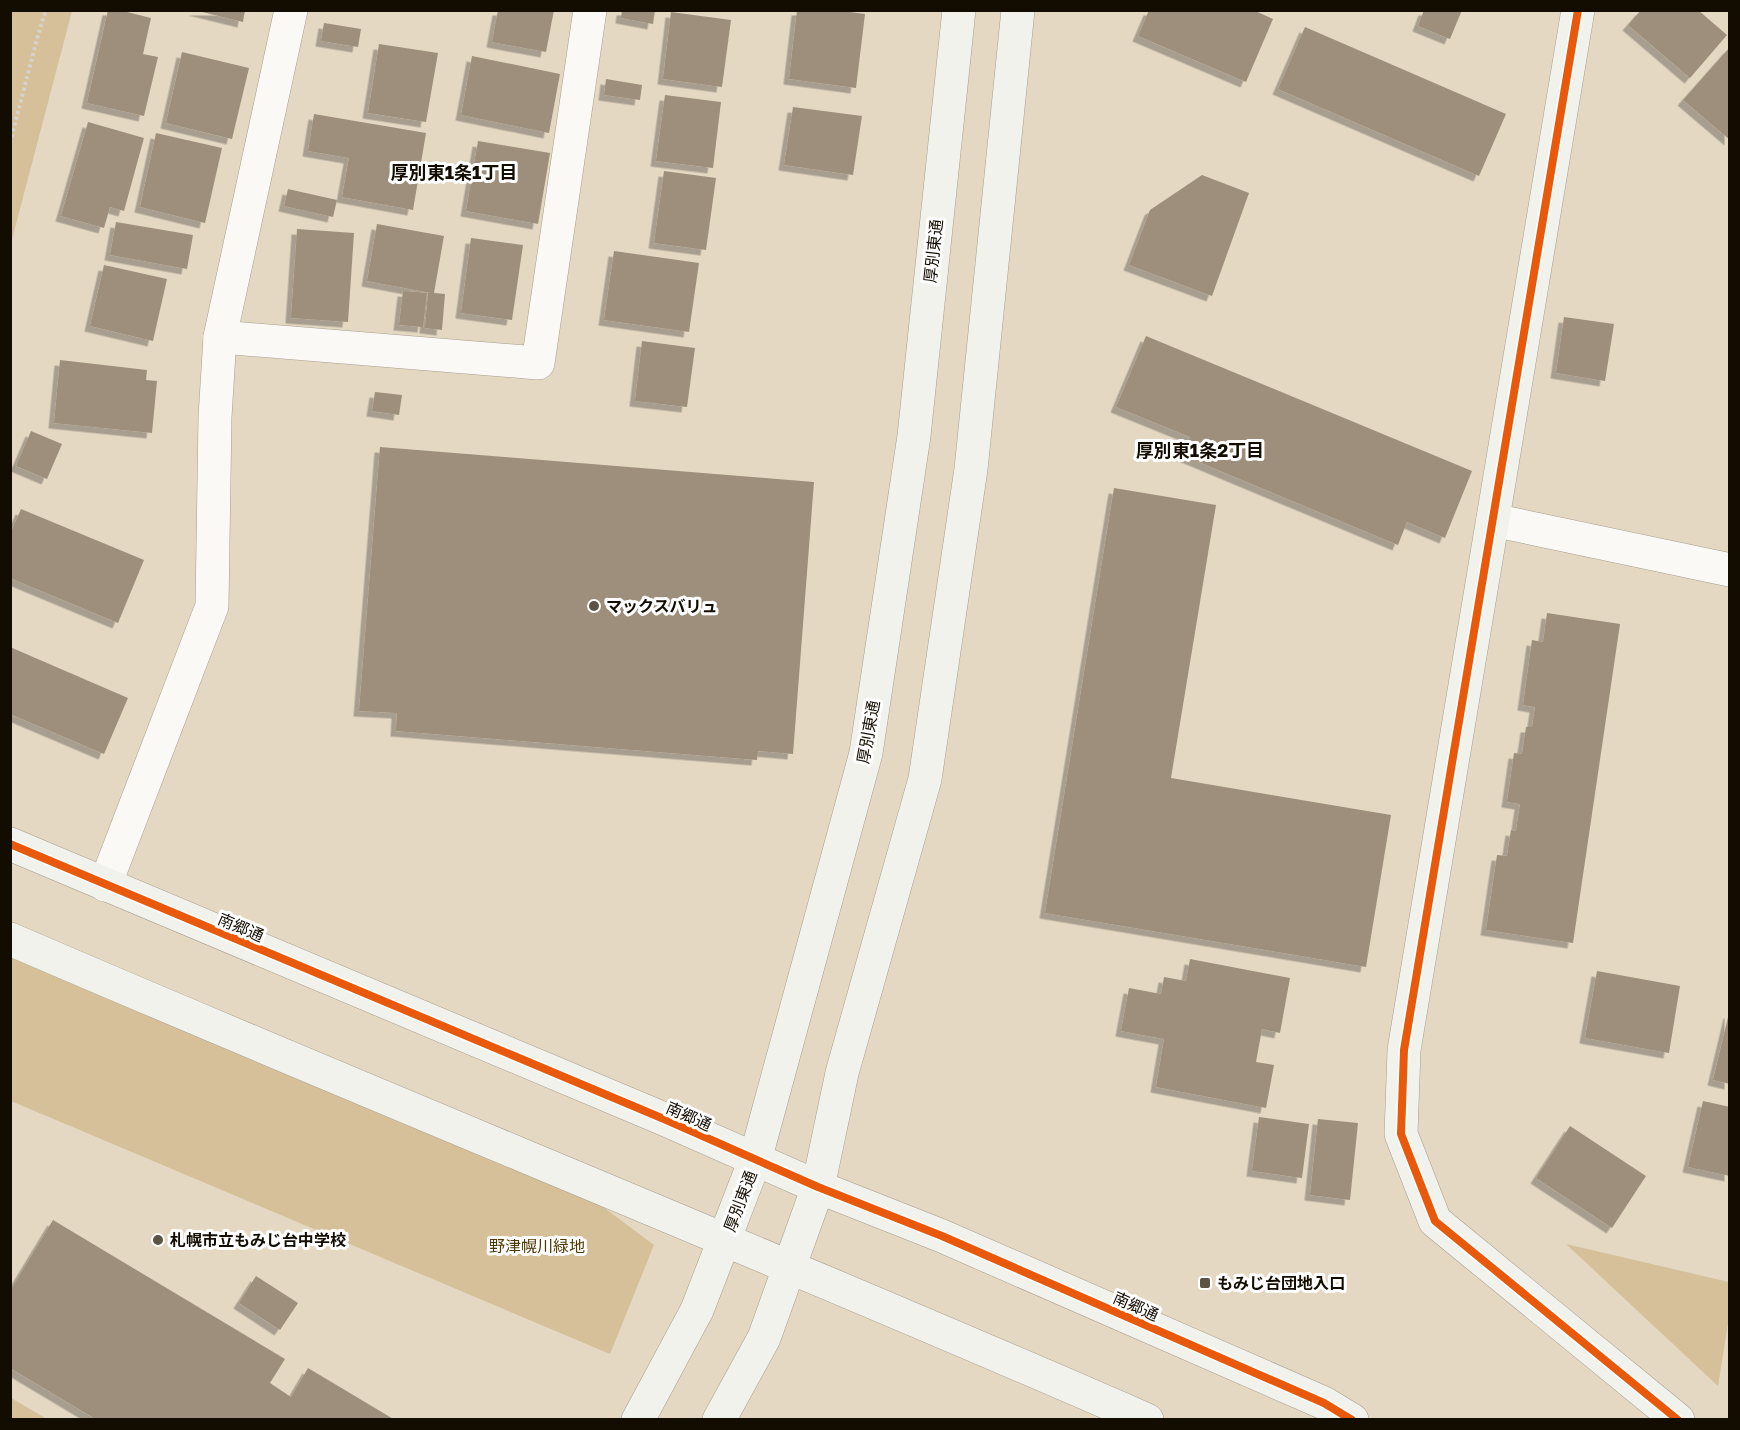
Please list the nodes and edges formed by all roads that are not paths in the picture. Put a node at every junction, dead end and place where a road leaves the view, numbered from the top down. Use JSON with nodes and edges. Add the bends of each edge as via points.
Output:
{"nodes":[{"id":1,"x":291,"y":10,"type":"edge"},
{"id":2,"x":590,"y":10,"type":"edge"},
{"id":3,"x":958,"y":10,"type":"edge"},
{"id":4,"x":1018,"y":10,"type":"edge"},
{"id":5,"x":1578,"y":10,"type":"edge"},
{"id":6,"x":220,"y":337,"type":"junction"},
{"id":7,"x":1492,"y":520,"type":"junction"},
{"id":8,"x":1730,"y":570,"type":"edge"},
{"id":9,"x":10,"y":844,"type":"edge"},
{"id":10,"x":105,"y":885,"type":"junction"},
{"id":11,"x":10,"y":939,"type":"edge"},
{"id":12,"x":755,"y":1160,"type":"junction"},
{"id":13,"x":818,"y":1187,"type":"junction"},
{"id":14,"x":725,"y":1239,"type":"junction"},
{"id":15,"x":791,"y":1267,"type":"junction"},
{"id":16,"x":638,"y":1419,"type":"edge"},
{"id":17,"x":719,"y":1419,"type":"edge"},
{"id":18,"x":1147,"y":1419,"type":"edge"},
{"id":19,"x":1352,"y":1419,"type":"edge"},
{"id":20,"x":1678,"y":1419,"type":"edge"}],
"edges":[{"from":1,"to":6,"type":"street"},
{"from":2,"to":6,"type":"street","via":[[538,363]]},
{"from":3,"to":12,"type":"street","name":"厚別東通","via":[[914,436],[866,753]]},
{"from":4,"to":13,"type":"street","via":[[971,470],[925,779],[842,1073]]},
{"from":5,"to":7,"type":"street"},
{"from":6,"to":10,"type":"street","via":[[212,606]]},
{"from":7,"to":8,"type":"street"},
{"from":7,"to":20,"type":"street","via":[[1404,1050],[1401,1134],[1435,1221]]},
{"from":9,"to":10,"type":"street","name":"南郷通"},
{"from":10,"to":12,"type":"street","name":"南郷通"},
{"from":11,"to":14,"type":"street"},
{"from":12,"to":13,"type":"street","name":"南郷通"},
{"from":12,"to":14,"type":"street","name":"厚別東通"},
{"from":13,"to":15,"type":"street"},
{"from":13,"to":19,"type":"street","name":"南郷通","via":[[942,1236],[1324,1403]]},
{"from":14,"to":15,"type":"street"},
{"from":14,"to":16,"type":"street","name":"厚別東通","via":[[697,1310]]},
{"from":15,"to":17,"type":"street","via":[[764,1338]]},
{"from":15,"to":18,"type":"street"}]}
